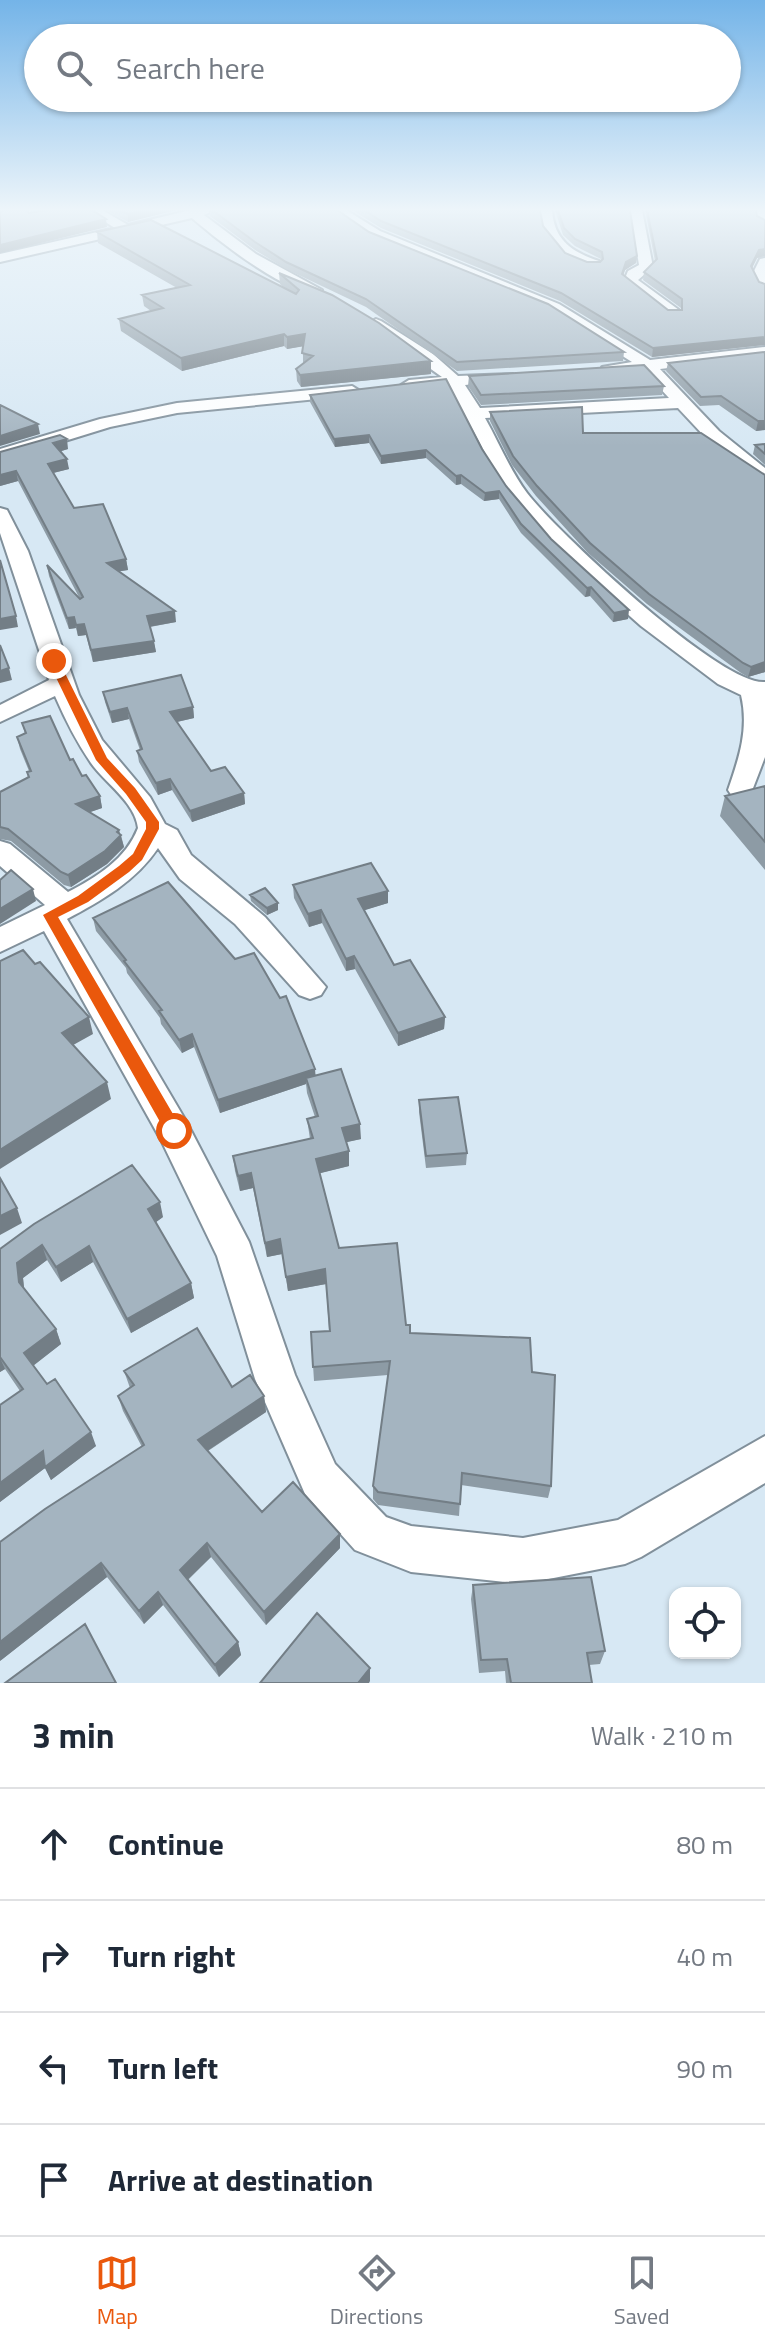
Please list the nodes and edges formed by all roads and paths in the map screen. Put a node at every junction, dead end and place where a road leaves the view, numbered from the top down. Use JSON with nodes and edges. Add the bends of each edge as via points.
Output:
{"nodes":[{"id":1,"x":309,"y":289,"type":"edge"},
{"id":2,"x":509,"y":289,"type":"edge"},
{"id":3,"x":641,"y":289,"type":"edge"},
{"id":4,"x":333,"y":299,"type":"edge"},
{"id":5,"x":357,"y":312,"type":"edge"},
{"id":6,"x":674,"y":313,"type":"edge"},
{"id":7,"x":765,"y":352,"type":"edge"},
{"id":8,"x":648,"y":366,"type":"junction"},
{"id":9,"x":587,"y":372,"type":"edge"},
{"id":10,"x":525,"y":376,"type":"edge"},
{"id":11,"x":452,"y":379,"type":"junction"},
{"id":12,"x":397,"y":387,"type":"edge"},
{"id":13,"x":366,"y":390,"type":"edge"},
{"id":14,"x":681,"y":403,"type":"junction"},
{"id":15,"x":474,"y":413,"type":"junction"},
{"id":16,"x":0,"y":455,"type":"edge"},
{"id":17,"x":765,"y":477,"type":"edge"},
{"id":18,"x":0,"y":514,"type":"edge"},
{"id":19,"x":11,"y":567,"type":"edge"},
{"id":20,"x":63,"y":682,"type":"junction"},
{"id":21,"x":758,"y":689,"type":"edge"},
{"id":22,"x":0,"y":715,"type":"edge"},
{"id":23,"x":741,"y":790,"type":"edge"},
{"id":24,"x":152,"y":829,"type":"junction"},
{"id":25,"x":0,"y":851,"type":"edge"},
{"id":26,"x":58,"y":911,"type":"junction"},
{"id":27,"x":0,"y":941,"type":"edge"},
{"id":28,"x":310,"y":987,"type":"dead end"},
{"id":29,"x":765,"y":1458,"type":"edge"}],
"edges":[{"from":1,"to":4,"type":"street"},
{"from":2,"to":8,"type":"street","via":[[554,307]]},
{"from":3,"to":6,"type":"street"},
{"from":5,"to":11,"type":"street"},
{"from":7,"to":8,"type":"street"},
{"from":8,"to":9,"type":"street"},
{"from":8,"to":14,"type":"street"},
{"from":10,"to":11,"type":"street"},
{"from":11,"to":12,"type":"street"},
{"from":11,"to":15,"type":"street"},
{"from":13,"to":16,"type":"street","via":[[177,408]]},
{"from":14,"to":15,"type":"street"},
{"from":14,"to":17,"type":"street"},
{"from":15,"to":21,"type":"street","via":[[499,465],[554,536],[659,630],[731,681]]},
{"from":18,"to":19,"type":"street"},
{"from":19,"to":20,"type":"street"},
{"from":20,"to":22,"type":"street"},
{"from":20,"to":24,"type":"street","via":[[102,760],[130,791]]},
{"from":21,"to":23,"type":"street","via":[[755,748]]},
{"from":24,"to":26,"type":"street","via":[[131,863]]},
{"from":24,"to":28,"type":"street","via":[[167,837],[192,876],[248,919]]},
{"from":25,"to":26,"type":"street"},
{"from":26,"to":27,"type":"street"},
{"from":26,"to":29,"type":"street","via":[[235,1254],[276,1379],[320,1479],[371,1534],[411,1549],[523,1561],[581,1550],[625,1541]]}]}
